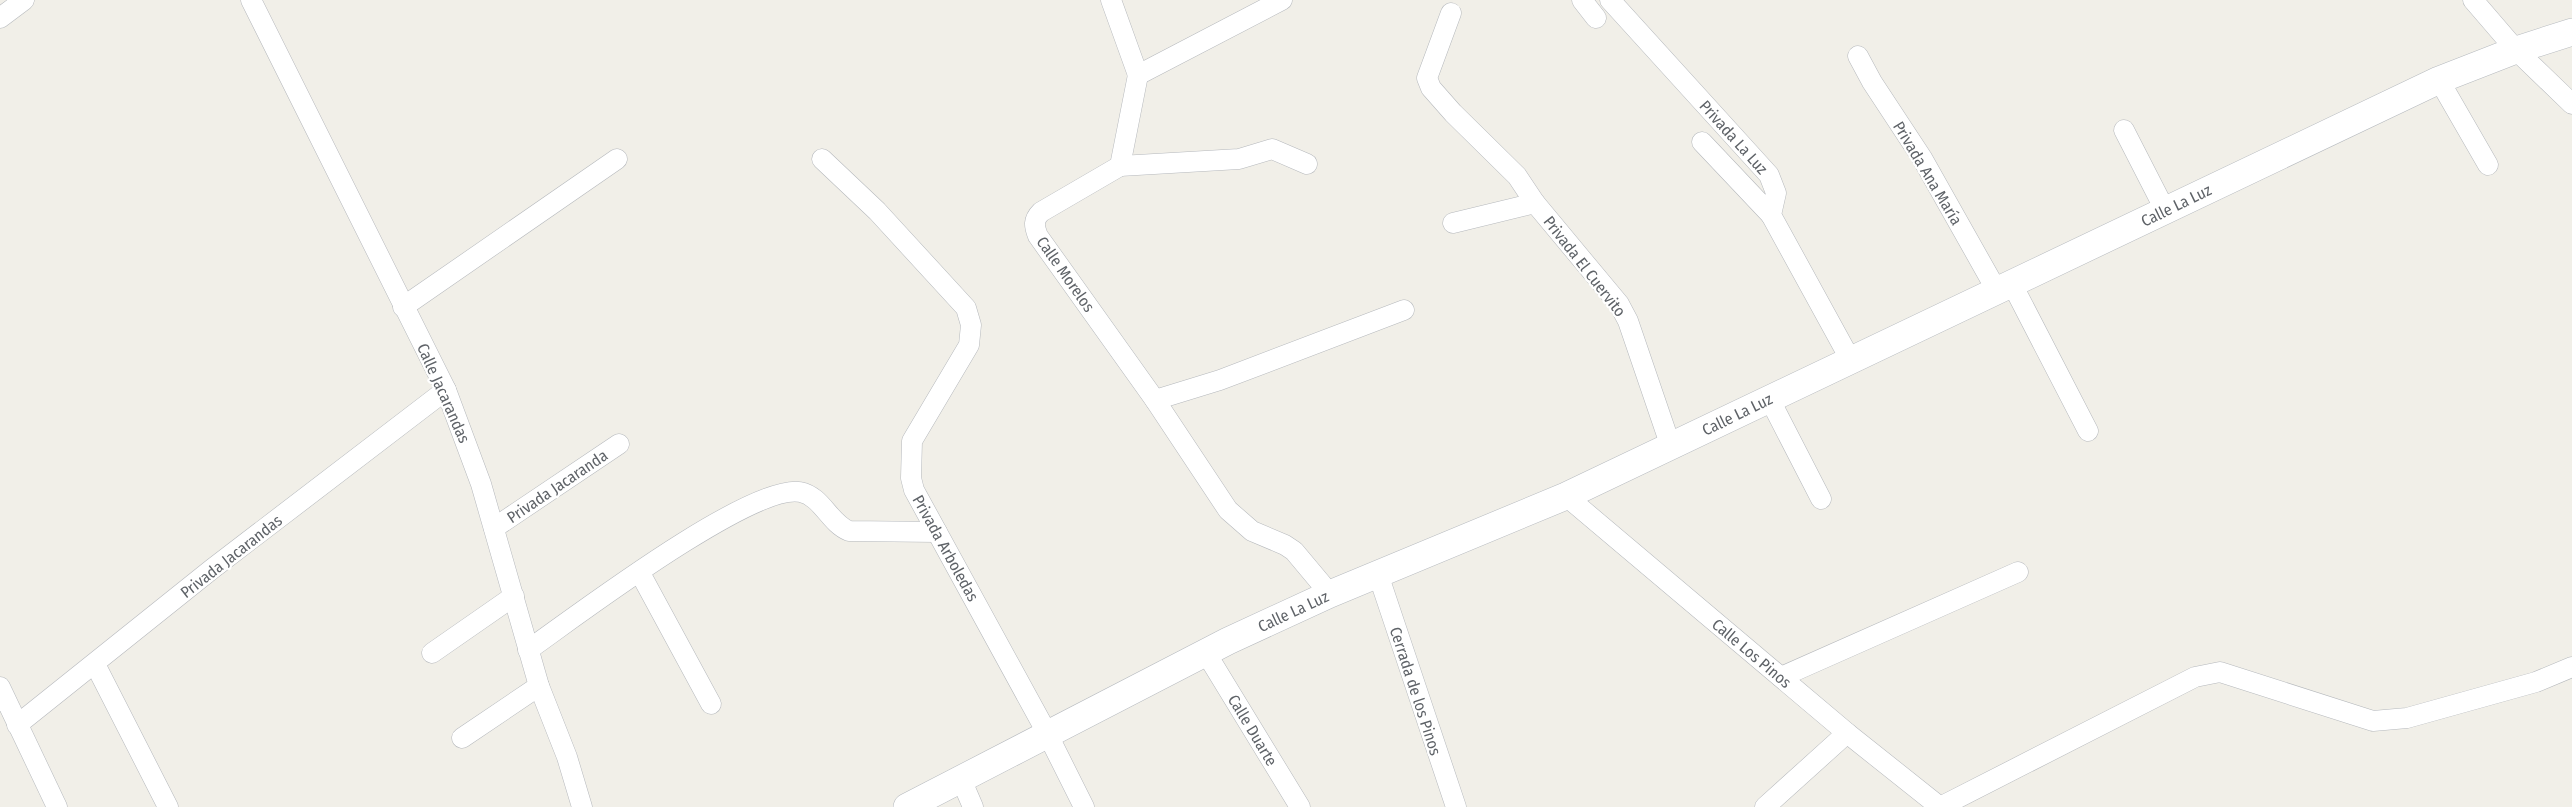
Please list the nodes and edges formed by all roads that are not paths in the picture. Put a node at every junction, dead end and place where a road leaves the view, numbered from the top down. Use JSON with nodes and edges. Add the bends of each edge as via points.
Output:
{"nodes":[{"id":1,"x":24,"y":0,"type":"edge"},
{"id":2,"x":252,"y":0,"type":"edge"},
{"id":3,"x":1111,"y":0,"type":"edge"},
{"id":4,"x":1282,"y":0,"type":"edge"},
{"id":5,"x":1582,"y":0,"type":"edge"},
{"id":6,"x":1610,"y":0,"type":"edge"},
{"id":7,"x":2474,"y":0,"type":"edge"},
{"id":8,"x":1451,"y":13,"type":"dead end"},
{"id":9,"x":0,"y":18,"type":"edge"},
{"id":10,"x":1596,"y":18,"type":"dead end"},
{"id":11,"x":2572,"y":32,"type":"edge"},
{"id":12,"x":2516,"y":50,"type":"junction"},
{"id":13,"x":1858,"y":56,"type":"dead end"},
{"id":14,"x":1138,"y":75,"type":"junction"},
{"id":15,"x":2439,"y":80,"type":"junction"},
{"id":16,"x":2572,"y":104,"type":"edge"},
{"id":17,"x":2124,"y":130,"type":"dead end"},
{"id":18,"x":1702,"y":142,"type":"dead end"},
{"id":19,"x":616,"y":159,"type":"dead end"},
{"id":20,"x":822,"y":159,"type":"dead end"},
{"id":21,"x":1307,"y":164,"type":"dead end"},
{"id":22,"x":2488,"y":165,"type":"dead end"},
{"id":23,"x":1120,"y":166,"type":"junction"},
{"id":24,"x":1535,"y":203,"type":"junction"},
{"id":25,"x":2165,"y":210,"type":"junction"},
{"id":26,"x":1771,"y":215,"type":"junction"},
{"id":27,"x":1453,"y":223,"type":"dead end"},
{"id":28,"x":2004,"y":287,"type":"junction"},
{"id":29,"x":403,"y":307,"type":"junction"},
{"id":30,"x":1404,"y":310,"type":"dead end"},
{"id":31,"x":1850,"y":359,"type":"junction"},
{"id":32,"x":446,"y":390,"type":"junction"},
{"id":33,"x":1769,"y":398,"type":"junction"},
{"id":34,"x":1155,"y":400,"type":"junction"},
{"id":35,"x":2088,"y":431,"type":"dead end"},
{"id":36,"x":619,"y":444,"type":"dead end"},
{"id":37,"x":1671,"y":447,"type":"junction"},
{"id":38,"x":1566,"y":496,"type":"junction"},
{"id":39,"x":1821,"y":499,"type":"dead end"},
{"id":40,"x":494,"y":528,"type":"junction"},
{"id":41,"x":937,"y":532,"type":"junction"},
{"id":42,"x":640,"y":573,"type":"junction"},
{"id":43,"x":2018,"y":573,"type":"dead end"},
{"id":44,"x":1378,"y":574,"type":"junction"},
{"id":45,"x":1330,"y":594,"type":"junction"},
{"id":46,"x":514,"y":596,"type":"junction"},
{"id":47,"x":1217,"y":647,"type":"junction"},
{"id":48,"x":528,"y":650,"type":"junction"},
{"id":49,"x":432,"y":653,"type":"dead end"},
{"id":50,"x":95,"y":664,"type":"junction"},
{"id":51,"x":2572,"y":667,"type":"edge"},
{"id":52,"x":1781,"y":677,"type":"junction"},
{"id":53,"x":538,"y":686,"type":"junction"},
{"id":54,"x":0,"y":687,"type":"edge"},
{"id":55,"x":711,"y":704,"type":"dead end"},
{"id":56,"x":17,"y":724,"type":"junction"},
{"id":57,"x":1047,"y":732,"type":"junction"},
{"id":58,"x":1847,"y":733,"type":"junction"},
{"id":59,"x":462,"y":738,"type":"dead end"},
{"id":60,"x":961,"y":779,"type":"junction"},
{"id":61,"x":57,"y":807,"type":"edge"},
{"id":62,"x":168,"y":807,"type":"edge"},
{"id":63,"x":582,"y":807,"type":"edge"},
{"id":64,"x":907,"y":807,"type":"edge"},
{"id":65,"x":973,"y":807,"type":"edge"},
{"id":66,"x":1084,"y":807,"type":"edge"},
{"id":67,"x":1300,"y":807,"type":"edge"},
{"id":68,"x":1456,"y":807,"type":"edge"},
{"id":69,"x":1765,"y":807,"type":"edge"},
{"id":70,"x":1940,"y":807,"type":"edge"}],
"edges":[{"from":1,"to":9,"type":"street"},
{"from":2,"to":29,"type":"street","name":"Calle Jacarandas"},
{"from":3,"to":14,"type":"street"},
{"from":4,"to":14,"type":"street"},
{"from":5,"to":10,"type":"street"},
{"from":6,"to":26,"type":"street","name":"Privada La Luz","via":[[1769,174],[1776,193]]},
{"from":7,"to":12,"type":"street"},
{"from":8,"to":24,"type":"street","name":"Privada El Cuervito","via":[[1427,78],[1453,113],[1516,176]]},
{"from":11,"to":12,"type":"street","name":"Calle La Luz"},
{"from":12,"to":15,"type":"street","name":"Calle La Luz"},
{"from":12,"to":16,"type":"street"},
{"from":13,"to":28,"type":"street","name":"Privada Ana María"},
{"from":14,"to":23,"type":"street"},
{"from":15,"to":22,"type":"street"},
{"from":15,"to":25,"type":"street","name":"Calle La Luz"},
{"from":17,"to":25,"type":"street"},
{"from":18,"to":26,"type":"street"},
{"from":19,"to":29,"type":"street"},
{"from":20,"to":41,"type":"street","name":"Privada Arboledas","via":[[877,211],[966,308],[971,325],[969,345],[912,441],[914,490]]},
{"from":21,"to":23,"type":"street","via":[[1272,149],[1239,159]]},
{"from":23,"to":34,"type":"street","name":"Calle Morelos","via":[[1041,212],[1035,228]]},
{"from":24,"to":27,"type":"street"},
{"from":24,"to":37,"type":"street","name":"Privada El Cuervito","via":[[1619,304]]},
{"from":25,"to":28,"type":"street","name":"Calle La Luz"},
{"from":26,"to":31,"type":"street"},
{"from":28,"to":31,"type":"street","name":"Calle La Luz"},
{"from":28,"to":35,"type":"street","name":"Privada Ana María"},
{"from":29,"to":32,"type":"street","name":"Calle Jacarandas"},
{"from":30,"to":34,"type":"street","via":[[1220,381]]},
{"from":31,"to":33,"type":"street","name":"Calle La Luz"},
{"from":32,"to":40,"type":"street","name":"Calle Jacarandas"},
{"from":32,"to":50,"type":"street","name":"Privada Jacarandas"},
{"from":33,"to":37,"type":"street","name":"Calle La Luz"},
{"from":33,"to":39,"type":"street"},
{"from":34,"to":45,"type":"street","name":"Calle Morelos","via":[[1228,510],[1252,531],[1294,551]]},
{"from":36,"to":40,"type":"street","name":"Privada Jacaranda"},
{"from":37,"to":38,"type":"street","name":"Calle La Luz"},
{"from":38,"to":44,"type":"street","name":"Calle La Luz"},
{"from":38,"to":52,"type":"street","name":"Calle Los Pinos"},
{"from":40,"to":46,"type":"street","name":"Calle Jacarandas"},
{"from":41,"to":42,"type":"street","via":[[849,531],[840,527],[809,495],[784,493],[712,524]]},
{"from":41,"to":57,"type":"street","name":"Privada Arboledas"},
{"from":42,"to":48,"type":"street"},
{"from":42,"to":55,"type":"street"},
{"from":43,"to":52,"type":"street"},
{"from":44,"to":45,"type":"street","name":"Calle La Luz"},
{"from":44,"to":68,"type":"street","name":"Cerrada de los Pinos"},
{"from":45,"to":47,"type":"street","name":"Calle La Luz"},
{"from":46,"to":48,"type":"street","name":"Calle Jacarandas"},
{"from":46,"to":49,"type":"street"},
{"from":47,"to":57,"type":"street","name":"Calle La Luz"},
{"from":47,"to":67,"type":"street","name":"Calle Duarte"},
{"from":48,"to":53,"type":"street","name":"Calle Jacarandas"},
{"from":50,"to":56,"type":"street","name":"Privada Jacarandas"},
{"from":50,"to":62,"type":"street"},
{"from":51,"to":70,"type":"street","via":[[2536,682],[2407,718],[2373,722],[2220,672],[2195,677]]},
{"from":52,"to":58,"type":"street","name":"Calle Los Pinos"},
{"from":53,"to":59,"type":"street"},
{"from":53,"to":63,"type":"street","name":"Calle Jacarandas"},
{"from":54,"to":56,"type":"street"},
{"from":56,"to":61,"type":"street"},
{"from":57,"to":60,"type":"street","name":"Calle La Luz"},
{"from":57,"to":66,"type":"street","name":"Privada Arboledas"},
{"from":58,"to":69,"type":"street"},
{"from":58,"to":70,"type":"street","name":"Calle Los Pinos"},
{"from":60,"to":64,"type":"street","name":"Calle La Luz"},
{"from":60,"to":65,"type":"street"}]}
